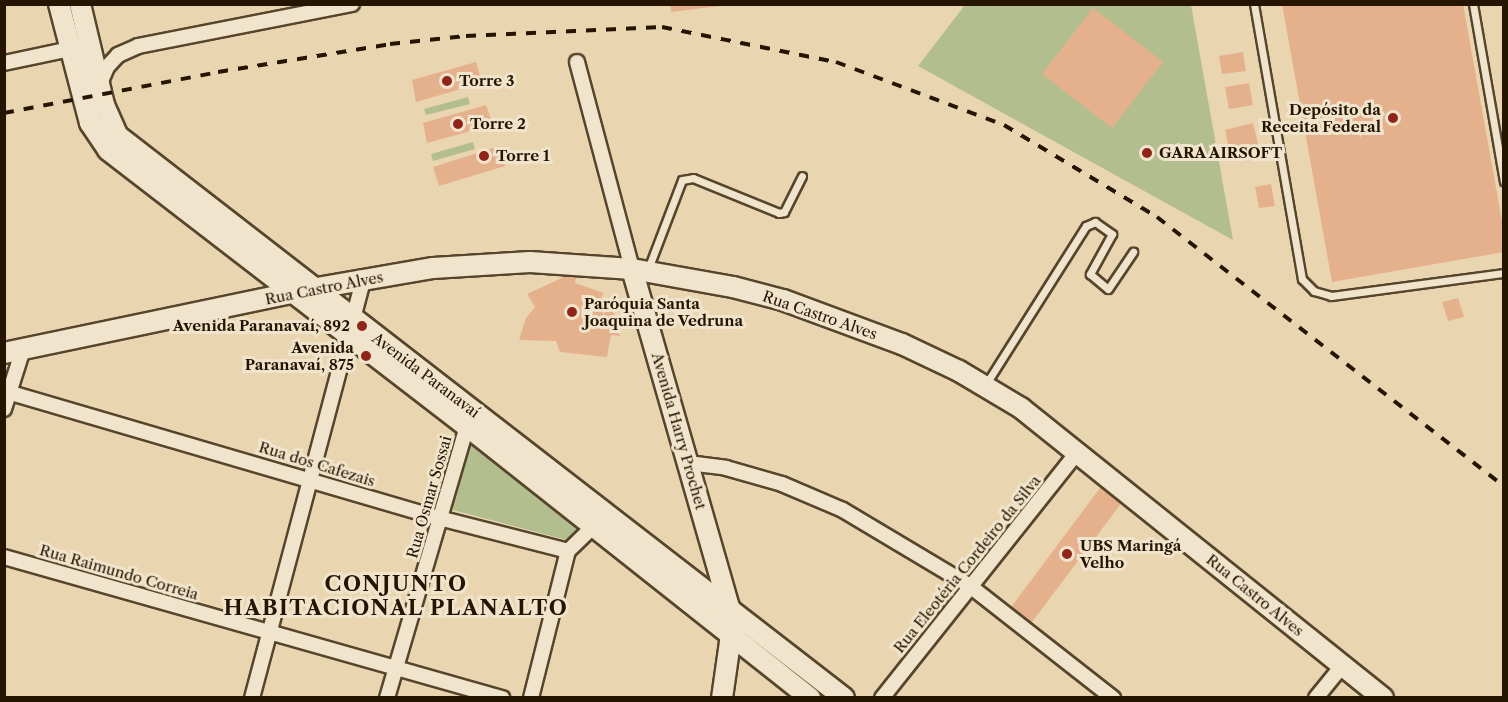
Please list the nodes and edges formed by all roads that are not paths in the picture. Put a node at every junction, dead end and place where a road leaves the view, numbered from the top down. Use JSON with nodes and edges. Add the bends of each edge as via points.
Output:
{"nodes":[{"id":1,"x":59,"y":4,"type":"edge"},
{"id":2,"x":80,"y":4,"type":"edge"},
{"id":3,"x":352,"y":4,"type":"edge"},
{"id":4,"x":1254,"y":4,"type":"edge"},
{"id":5,"x":1473,"y":4,"type":"edge"},
{"id":6,"x":70,"y":49,"type":"junction"},
{"id":7,"x":577,"y":62,"type":"dead end"},
{"id":8,"x":4,"y":63,"type":"edge"},
{"id":9,"x":90,"y":88,"type":"junction"},
{"id":10,"x":802,"y":176,"type":"dead end"},
{"id":11,"x":1503,"y":182,"type":"edge"},
{"id":12,"x":1133,"y":252,"type":"dead end"},
{"id":13,"x":639,"y":270,"type":"junction"},
{"id":14,"x":1503,"y":273,"type":"edge"},
{"id":15,"x":364,"y":278,"type":"junction"},
{"id":16,"x":303,"y":292,"type":"junction"},
{"id":17,"x":349,"y":328,"type":"junction"},
{"id":18,"x":14,"y":351,"type":"edge"},
{"id":19,"x":985,"y":387,"type":"junction"},
{"id":20,"x":7,"y":392,"type":"edge"},
{"id":21,"x":4,"y":409,"type":"edge"},
{"id":22,"x":470,"y":418,"type":"junction"},
{"id":23,"x":1078,"y":452,"type":"junction"},
{"id":24,"x":688,"y":463,"type":"junction"},
{"id":25,"x":312,"y":479,"type":"junction"},
{"id":26,"x":439,"y":519,"type":"junction"},
{"id":27,"x":600,"y":519,"type":"junction"},
{"id":28,"x":568,"y":551,"type":"junction"},
{"id":29,"x":4,"y":557,"type":"edge"},
{"id":30,"x":970,"y":586,"type":"junction"},
{"id":31,"x":729,"y":607,"type":"junction"},
{"id":32,"x":270,"y":631,"type":"junction"},
{"id":33,"x":731,"y":634,"type":"junction"},
{"id":34,"x":1342,"y":666,"type":"junction"},
{"id":35,"x":395,"y":670,"type":"junction"},
{"id":36,"x":252,"y":698,"type":"edge"},
{"id":37,"x":387,"y":698,"type":"edge"},
{"id":38,"x":502,"y":698,"type":"edge"},
{"id":39,"x":531,"y":698,"type":"edge"},
{"id":40,"x":722,"y":698,"type":"edge"},
{"id":41,"x":810,"y":698,"type":"edge"},
{"id":42,"x":844,"y":698,"type":"edge"},
{"id":43,"x":882,"y":698,"type":"edge"},
{"id":44,"x":1113,"y":698,"type":"edge"},
{"id":45,"x":1316,"y":698,"type":"edge"},
{"id":46,"x":1383,"y":698,"type":"edge"}],
"edges":[{"from":1,"to":6,"type":"street","name":"Avenida Paranavaí"},
{"from":2,"to":9,"type":"street","name":"Avenida Paranavaí"},
{"from":3,"to":9,"type":"street","via":[[138,46],[118,55]]},
{"from":4,"to":14,"type":"lane","via":[[1302,279],[1314,291],[1331,296]]},
{"from":5,"to":11,"type":"lane"},
{"from":6,"to":8,"type":"street"},
{"from":6,"to":9,"type":"street","name":"Avenida Paranavaí"},
{"from":7,"to":13,"type":"street","name":"Avenida Harry Prochet"},
{"from":9,"to":16,"type":"street","name":"Avenida Paranavaí","via":[[118,136]]},
{"from":10,"to":13,"type":"lane","via":[[784,212],[779,213],[693,178],[682,180]]},
{"from":12,"to":19,"type":"lane","via":[[1108,289],[1090,279],[1090,274],[1112,234],[1095,222],[1086,226]]},
{"from":13,"to":15,"type":"street","name":"Rua Castro Alves","via":[[507,263]]},
{"from":13,"to":19,"type":"street","name":"Rua Castro Alves","via":[[733,287],[794,304],[902,344]]},
{"from":13,"to":24,"type":"street","name":"Avenida Harry Prochet"},
{"from":15,"to":16,"type":"street","name":"Rua Castro Alves"},
{"from":15,"to":17,"type":"street"},
{"from":16,"to":17,"type":"street","name":"Avenida Paranavaí"},
{"from":16,"to":18,"type":"street","name":"Rua Castro Alves"},
{"from":17,"to":22,"type":"street","name":"Avenida Paranavaí"},
{"from":17,"to":25,"type":"street"},
{"from":18,"to":20,"type":"street"},
{"from":19,"to":23,"type":"street","name":"Rua Castro Alves","via":[[1022,408]]},
{"from":20,"to":21,"type":"street"},
{"from":20,"to":25,"type":"street","name":"Rua dos Cafezais"},
{"from":22,"to":26,"type":"street","name":"Rua Osmar Sossai"},
{"from":22,"to":27,"type":"street","name":"Avenida Paranavaí"},
{"from":23,"to":30,"type":"street","name":"Rua Eleotéria Cordeiro da Silva"},
{"from":23,"to":34,"type":"street","name":"Rua Castro Alves"},
{"from":24,"to":30,"type":"street","via":[[726,468],[782,484],[843,510]]},
{"from":24,"to":31,"type":"street","name":"Avenida Harry Prochet"},
{"from":25,"to":26,"type":"street","name":"Rua dos Cafezais"},
{"from":25,"to":32,"type":"street"},
{"from":26,"to":28,"type":"street","name":"Rua dos Cafezais"},
{"from":26,"to":35,"type":"street","name":"Rua Osmar Sossai"},
{"from":27,"to":28,"type":"street"},
{"from":27,"to":31,"type":"street","name":"Avenida Paranavaí"},
{"from":27,"to":33,"type":"street","name":"Avenida Paranavaí"},
{"from":28,"to":39,"type":"street"},
{"from":29,"to":32,"type":"street","name":"Rua Raimundo Correia"},
{"from":30,"to":43,"type":"street","name":"Rua Eleotéria Cordeiro da Silva"},
{"from":30,"to":44,"type":"street"},
{"from":31,"to":33,"type":"street","name":"Avenida Harry Prochet"},
{"from":31,"to":42,"type":"street","name":"Avenida Paranavaí"},
{"from":32,"to":35,"type":"street","name":"Rua Raimundo Correia"},
{"from":32,"to":36,"type":"street"},
{"from":33,"to":40,"type":"street","name":"Avenida Harry Prochet"},
{"from":33,"to":41,"type":"street","name":"Avenida Paranavaí"},
{"from":34,"to":45,"type":"street"},
{"from":34,"to":46,"type":"street","name":"Rua Castro Alves"},
{"from":35,"to":37,"type":"street","name":"Rua Osmar Sossai"},
{"from":35,"to":38,"type":"street","name":"Rua Raimundo Correia"}]}
